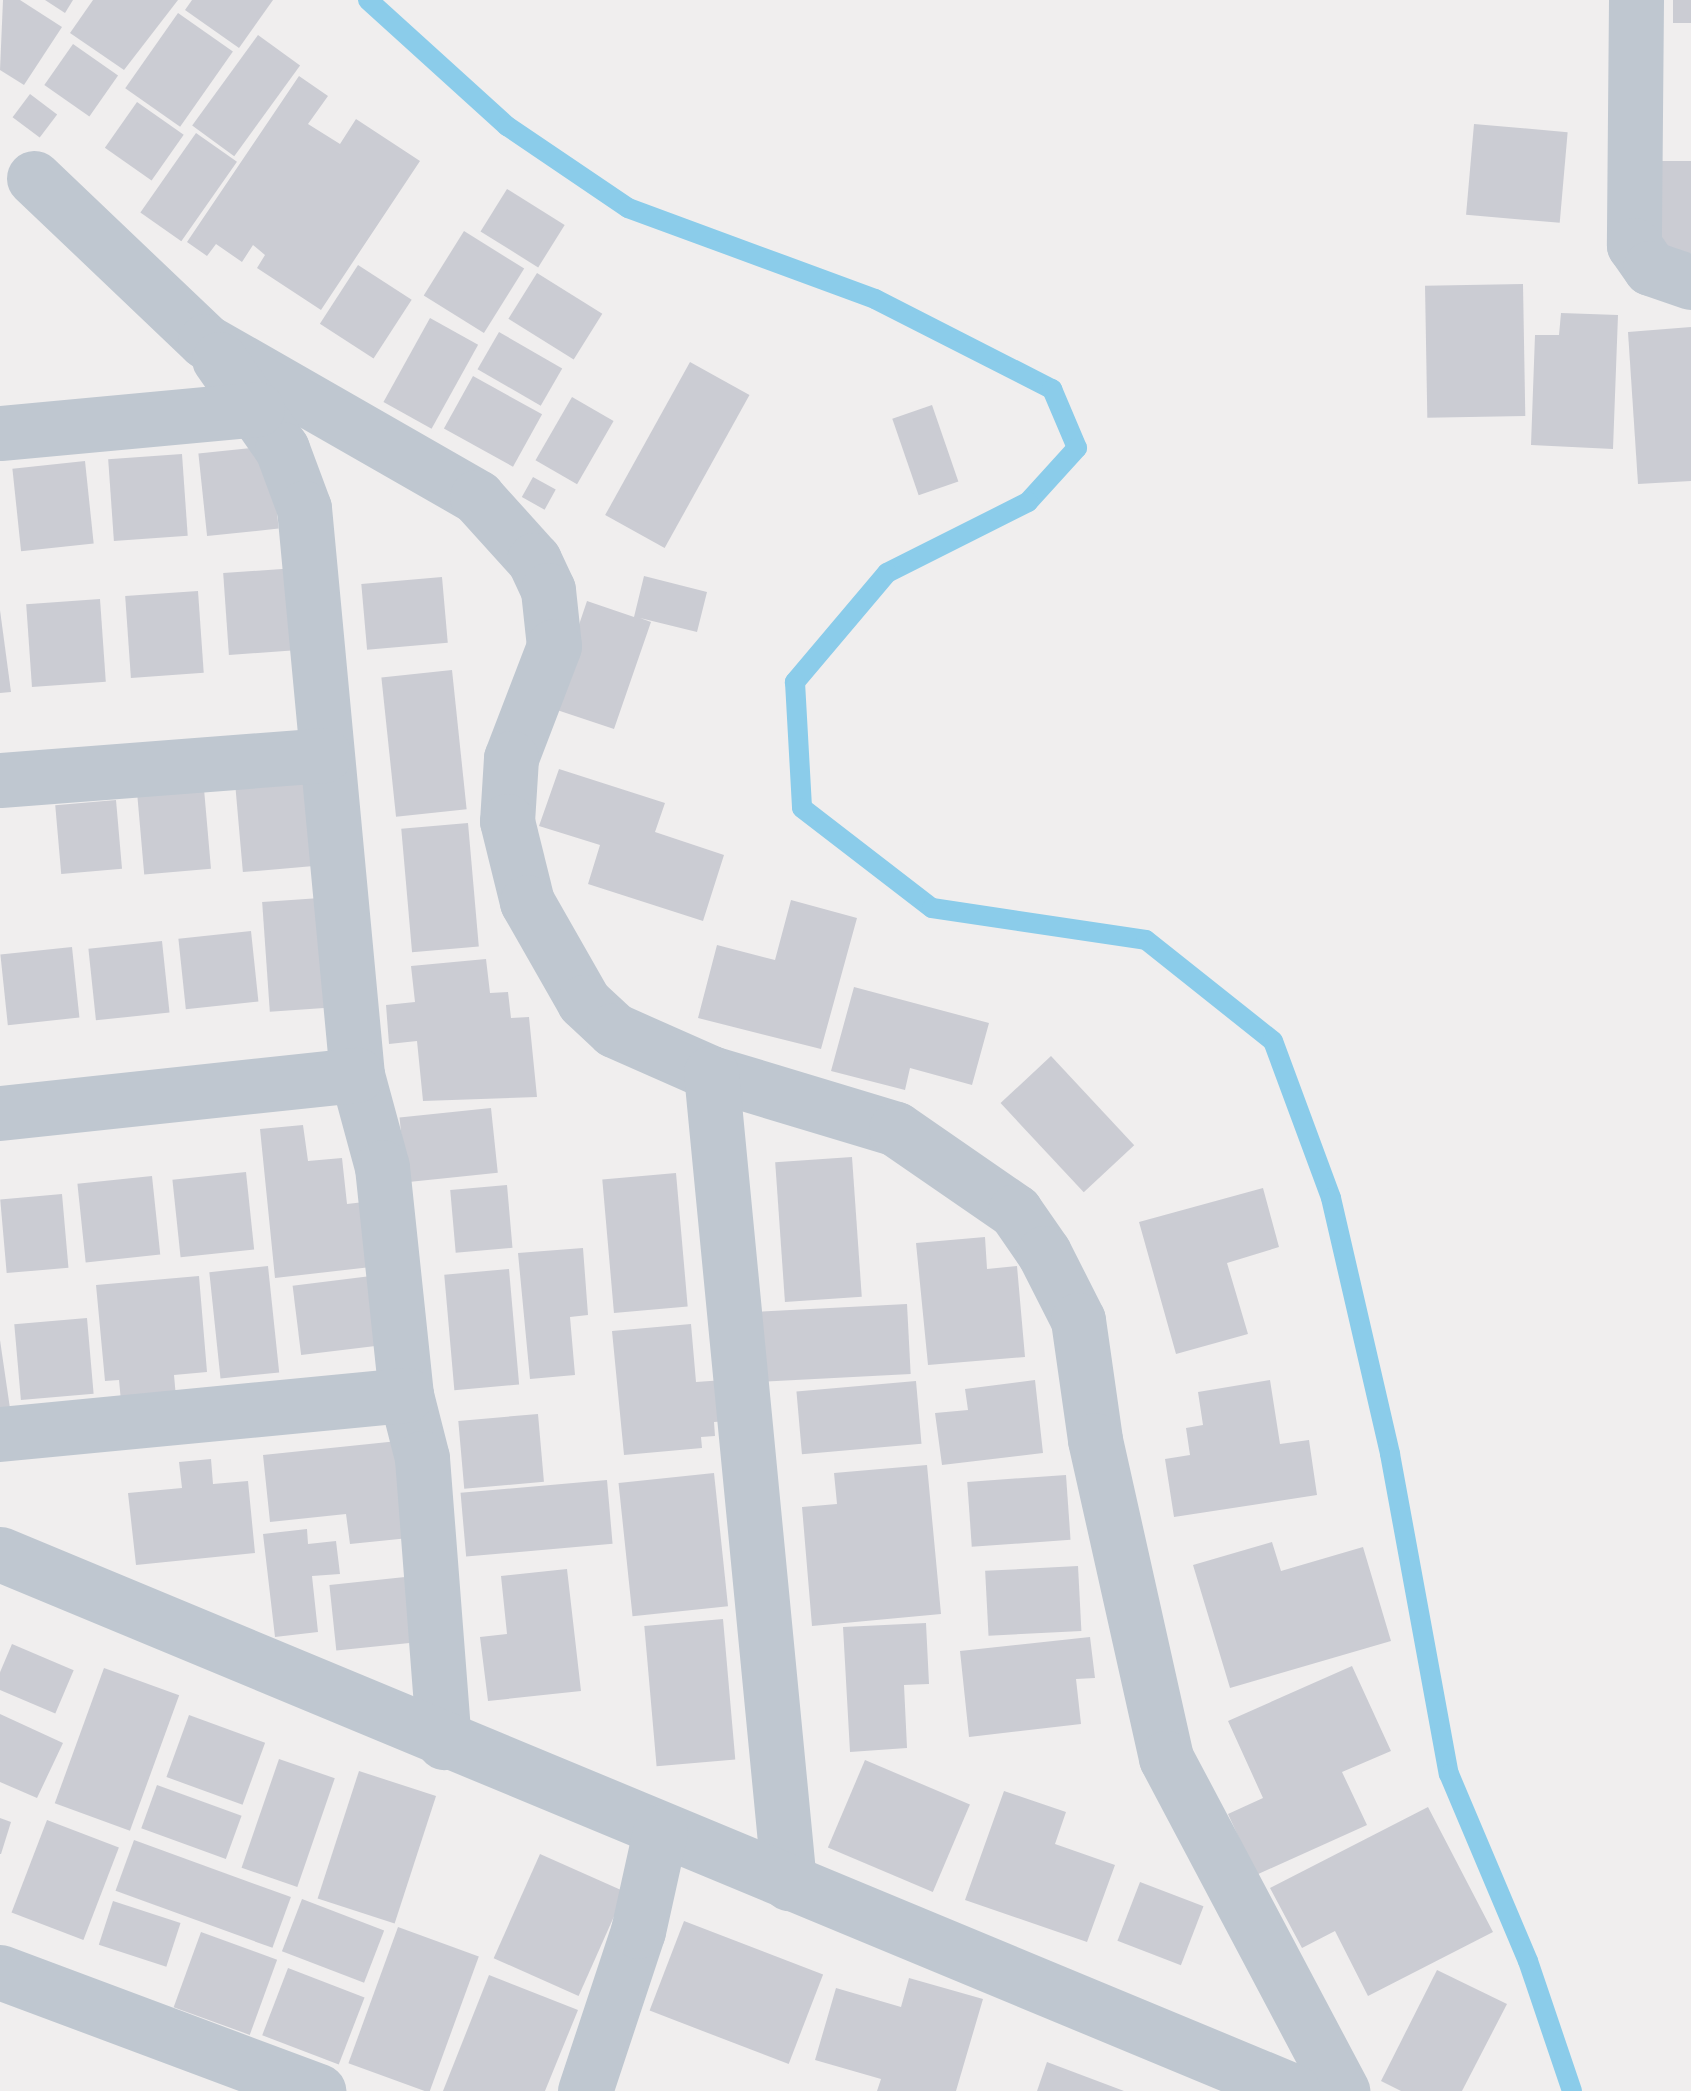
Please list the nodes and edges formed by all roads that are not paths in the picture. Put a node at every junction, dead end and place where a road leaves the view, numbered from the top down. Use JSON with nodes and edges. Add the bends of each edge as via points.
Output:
{"nodes":[{"id":1,"x":1636,"y":0,"type":"edge"},
{"id":2,"x":34,"y":178,"type":"dead end"},
{"id":3,"x":1691,"y":282,"type":"edge"},
{"id":4,"x":205,"y":340,"type":"junction"},
{"id":5,"x":256,"y":409,"type":"junction"},
{"id":6,"x":0,"y":433,"type":"edge"},
{"id":7,"x":324,"y":755,"type":"junction"},
{"id":8,"x":0,"y":780,"type":"edge"},
{"id":9,"x":712,"y":1073,"type":"junction"},
{"id":10,"x":357,"y":1075,"type":"junction"},
{"id":11,"x":0,"y":1113,"type":"edge"},
{"id":12,"x":406,"y":1395,"type":"junction"},
{"id":13,"x":0,"y":1434,"type":"edge"},
{"id":14,"x":0,"y":1554,"type":"edge"},
{"id":15,"x":444,"y":1742,"type":"junction"},
{"id":16,"x":660,"y":1832,"type":"junction"},
{"id":17,"x":789,"y":1883,"type":"junction"},
{"id":18,"x":0,"y":1972,"type":"edge"},
{"id":19,"x":318,"y":2091,"type":"edge"},
{"id":20,"x":584,"y":2091,"type":"edge"},
{"id":21,"x":1293,"y":2091,"type":"edge"},
{"id":22,"x":1342,"y":2091,"type":"edge"}],
"edges":[{"from":1,"to":3,"type":"street","via":[[1634,245],[1650,268]]},
{"from":2,"to":4,"type":"street"},
{"from":4,"to":5,"type":"street"},
{"from":4,"to":9,"type":"street","via":[[477,497],[520,539],[548,590],[556,628],[511,758],[507,821],[527,902],[584,1002],[614,1030]]},
{"from":5,"to":6,"type":"street"},
{"from":5,"to":7,"type":"street","via":[[282,448],[304,508]]},
{"from":7,"to":8,"type":"street"},
{"from":7,"to":10,"type":"street"},
{"from":9,"to":17,"type":"street"},
{"from":9,"to":22,"type":"street","via":[[896,1129],[1015,1211],[1044,1253],[1078,1320],[1095,1440],[1166,1758]]},
{"from":10,"to":11,"type":"street"},
{"from":10,"to":12,"type":"street","via":[[382,1166]]},
{"from":12,"to":13,"type":"street"},
{"from":12,"to":15,"type":"street","via":[[422,1458]]},
{"from":14,"to":15,"type":"street"},
{"from":15,"to":16,"type":"street"},
{"from":16,"to":17,"type":"street"},
{"from":16,"to":20,"type":"street","via":[[638,1931]]},
{"from":17,"to":21,"type":"street"},
{"from":18,"to":19,"type":"street"}]}
